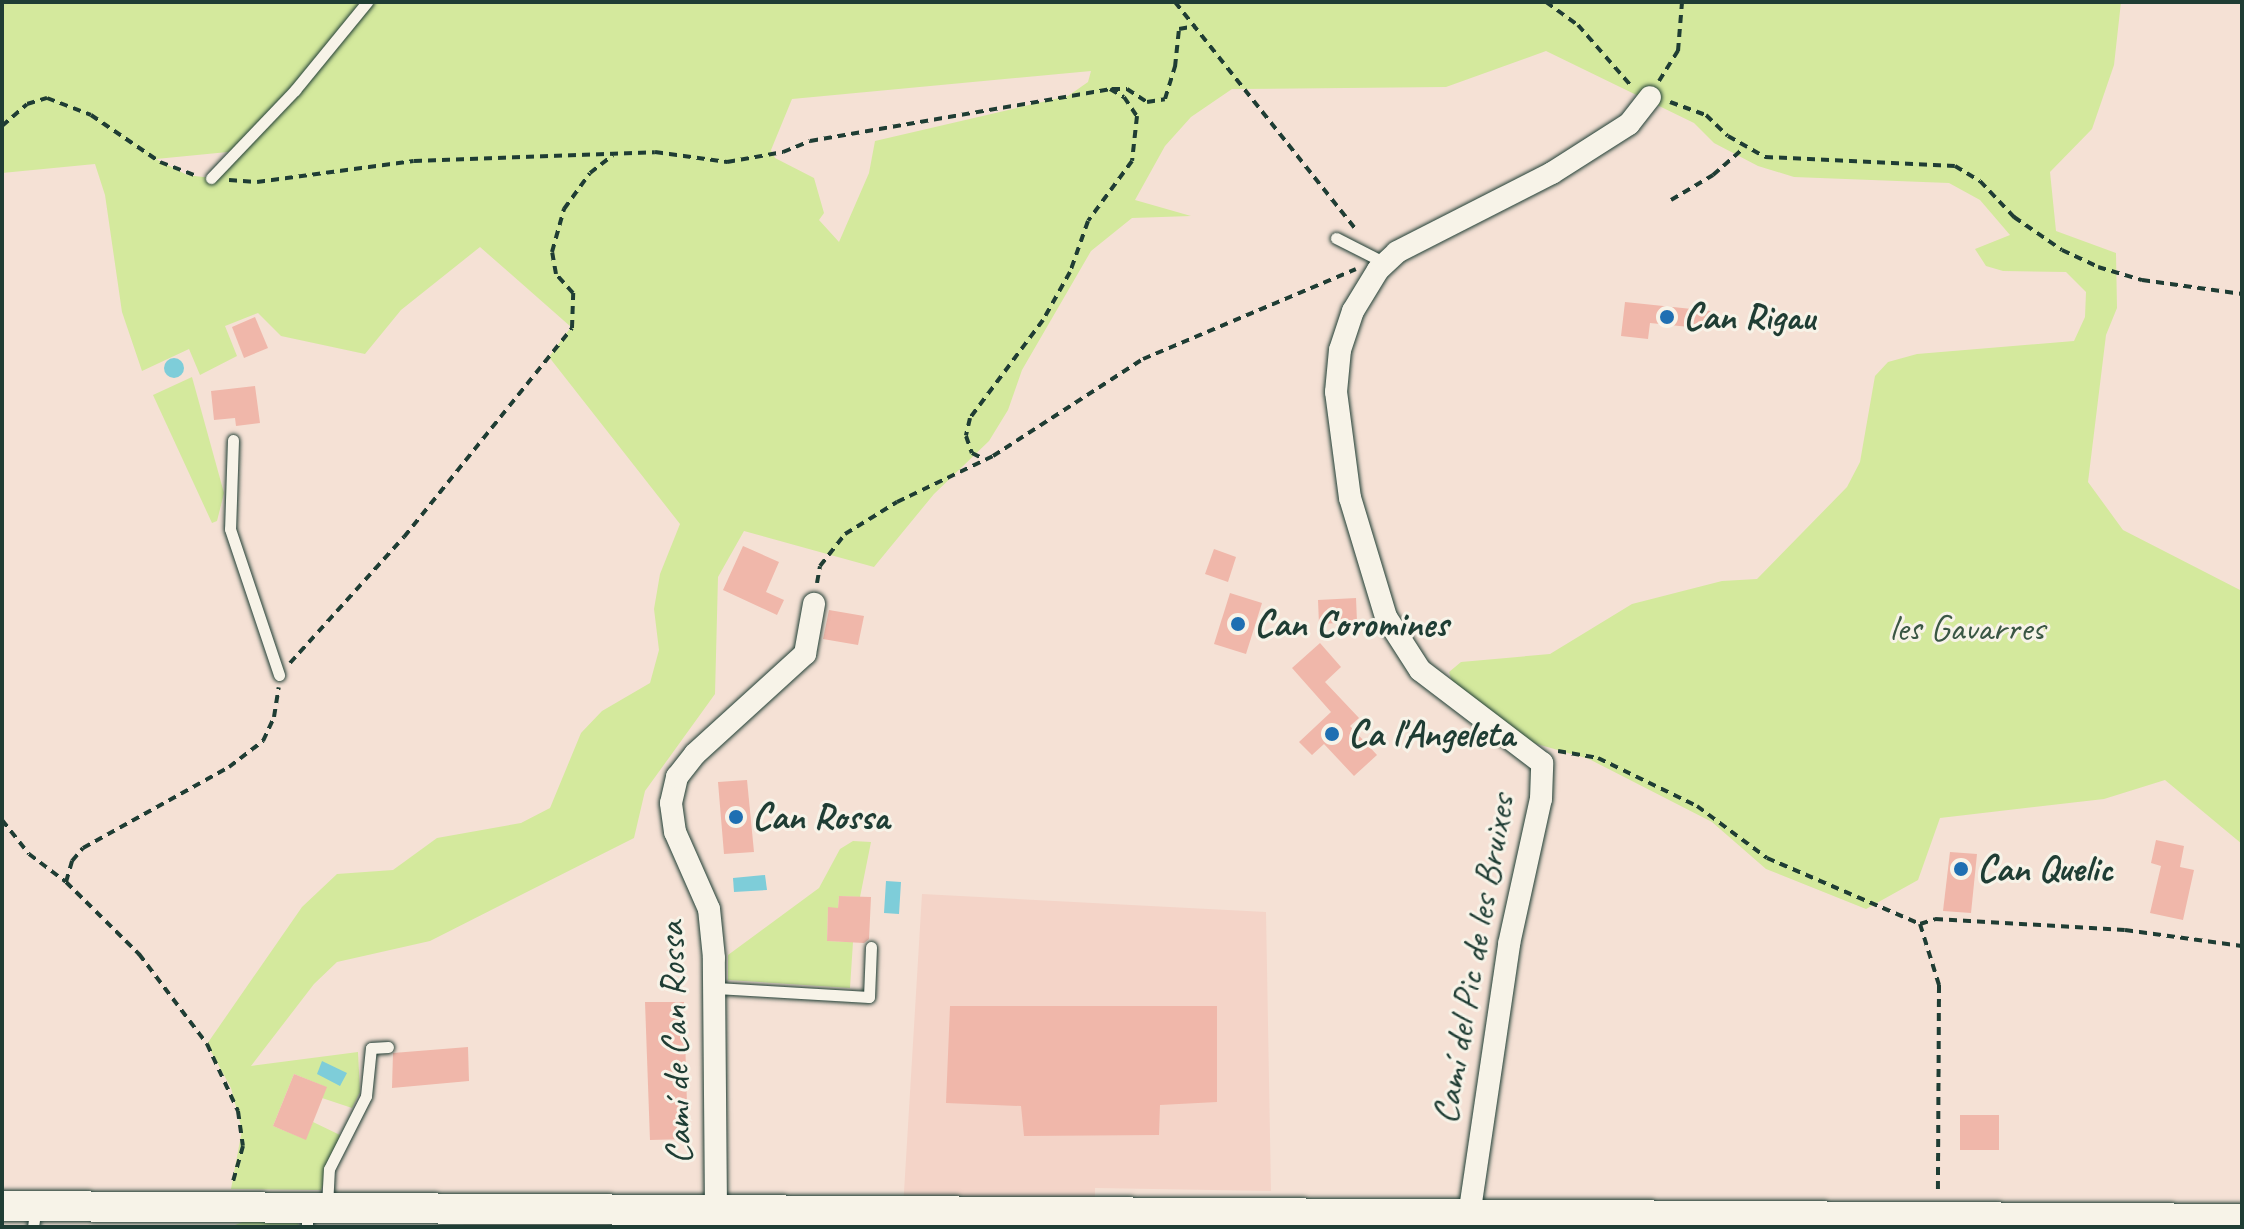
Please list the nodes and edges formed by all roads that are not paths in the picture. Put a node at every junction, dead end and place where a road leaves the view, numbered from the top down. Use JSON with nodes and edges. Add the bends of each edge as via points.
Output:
{"nodes":[{"id":1,"x":367,"y":2,"type":"edge"},
{"id":2,"x":1650,"y":97,"type":"road end"},
{"id":3,"x":211,"y":178,"type":"road end"},
{"id":4,"x":1336,"y":238,"type":"dead end"},
{"id":5,"x":1385,"y":263,"type":"junction"},
{"id":6,"x":233,"y":440,"type":"dead end"},
{"id":7,"x":814,"y":604,"type":"road end"},
{"id":8,"x":279,"y":675,"type":"road end"},
{"id":9,"x":871,"y":947,"type":"dead end"},
{"id":10,"x":716,"y":988,"type":"junction"},
{"id":11,"x":388,"y":1047,"type":"dead end"},
{"id":12,"x":2,"y":1206,"type":"edge"},
{"id":13,"x":716,"y":1208,"type":"junction"},
{"id":14,"x":314,"y":1214,"type":"edge"},
{"id":15,"x":34,"y":1216,"type":"edge"},
{"id":16,"x":1469,"y":1216,"type":"junction"},
{"id":17,"x":233,"y":1217,"type":"edge"},
{"id":18,"x":2242,"y":1219,"type":"edge"},
{"id":19,"x":951,"y":1220,"type":"edge"},
{"id":20,"x":1882,"y":1222,"type":"edge"}],
"edges":[{"from":1,"to":3,"type":"lane","via":[[295,90]]},
{"from":2,"to":5,"type":"street","name":"Camí del Pic de les Bruixes","via":[[1617,132]]},
{"from":4,"to":5,"type":"lane"},
{"from":5,"to":16,"type":"street","name":"Camí del Pic de les Bruixes","via":[[1353,311],[1337,371],[1350,498],[1386,617],[1420,670],[1542,763],[1541,799],[1509,944]]},
{"from":6,"to":8,"type":"lane","via":[[230,529]]},
{"from":7,"to":10,"type":"street","name":"Camí de Can Rossa","via":[[805,654],[695,754],[677,777],[671,803],[675,832],[709,909]]},
{"from":9,"to":10,"type":"lane","via":[[869,997]]},
{"from":10,"to":13,"type":"street","name":"Camí de Can Rossa"},
{"from":11,"to":14,"type":"lane","via":[[371,1048],[366,1096],[329,1169]]},
{"from":12,"to":15,"type":"main road"},
{"from":13,"to":14,"type":"main road"},
{"from":13,"to":19,"type":"main road"},
{"from":14,"to":17,"type":"main road"},
{"from":15,"to":17,"type":"main road"},
{"from":16,"to":19,"type":"main road"},
{"from":16,"to":20,"type":"main road"},
{"from":18,"to":20,"type":"main road"}]}
